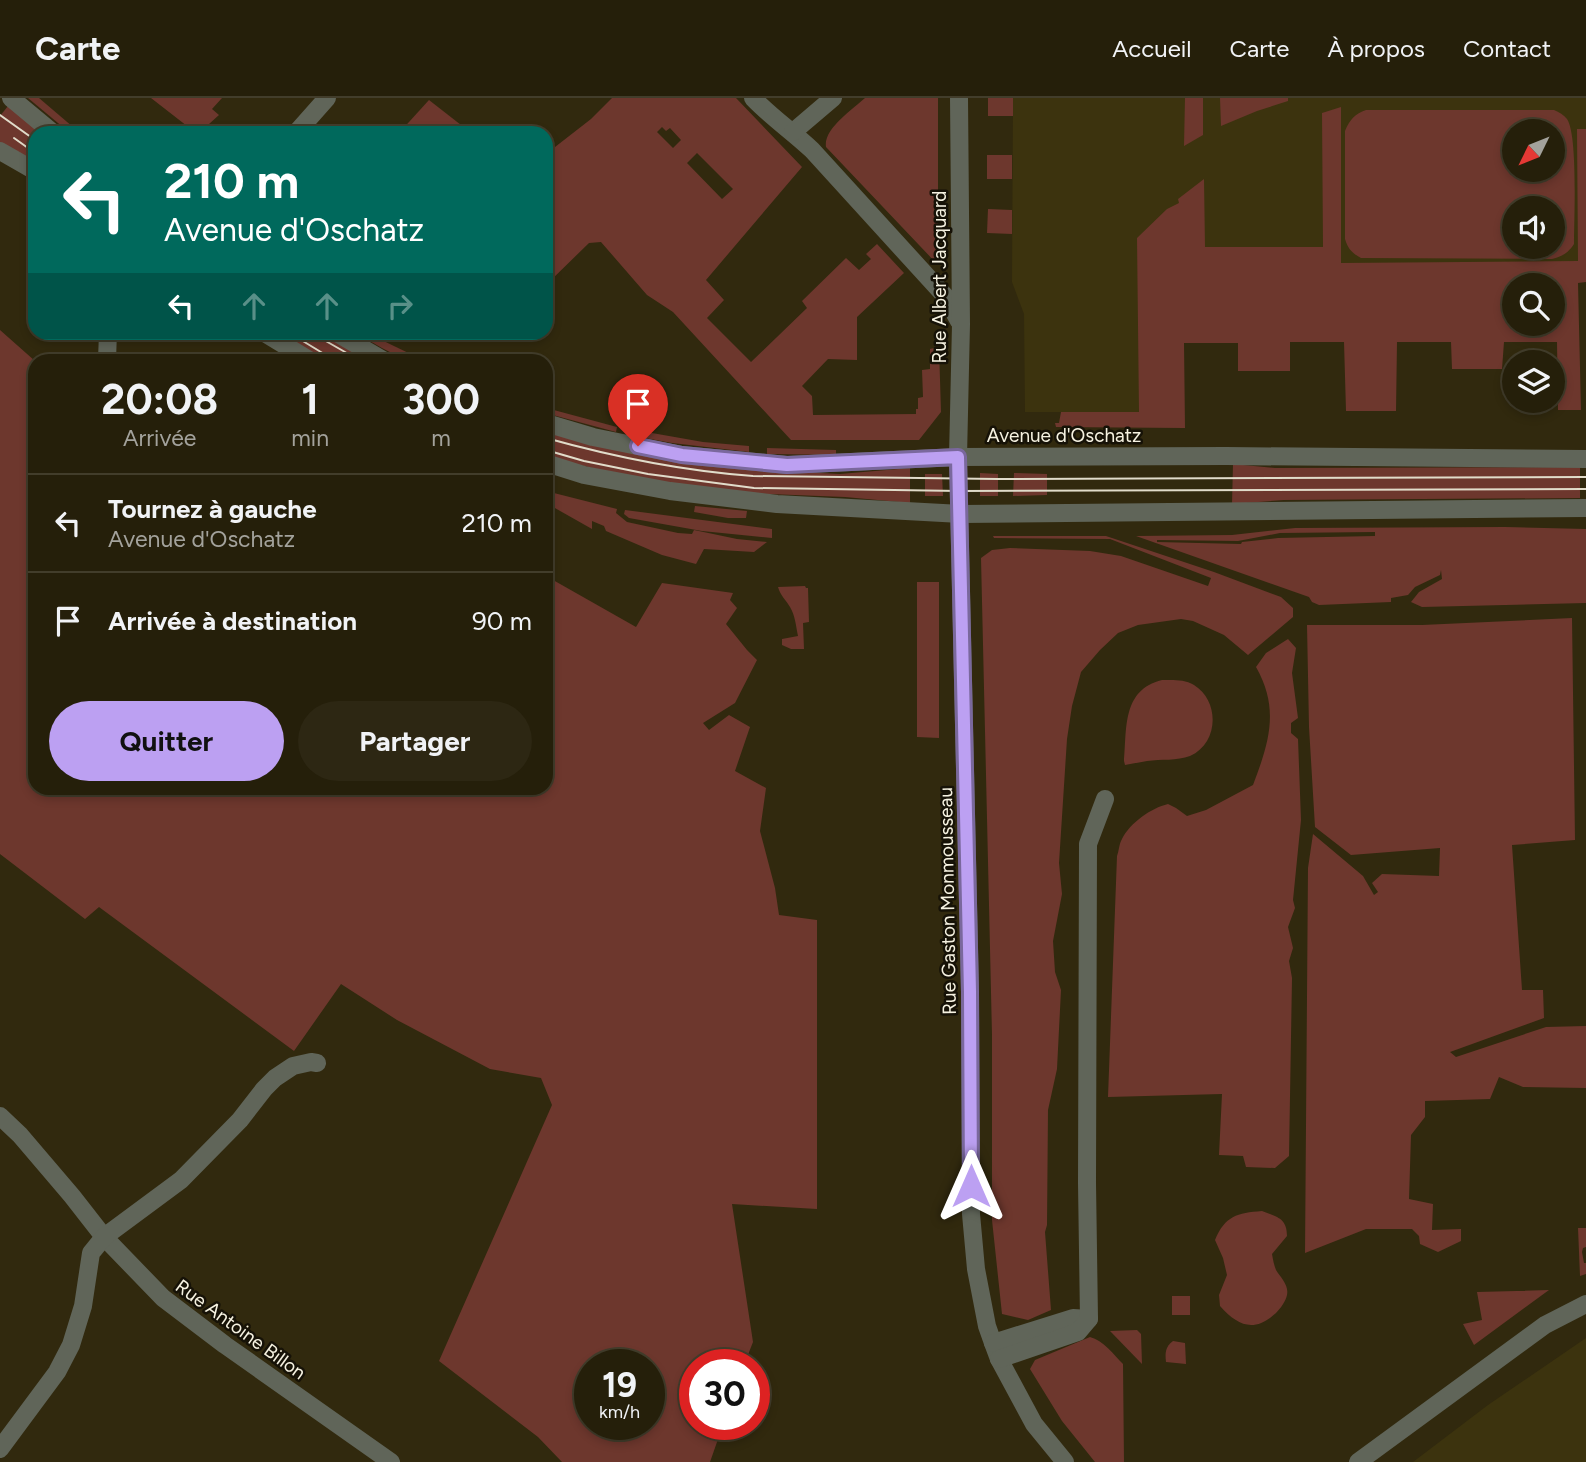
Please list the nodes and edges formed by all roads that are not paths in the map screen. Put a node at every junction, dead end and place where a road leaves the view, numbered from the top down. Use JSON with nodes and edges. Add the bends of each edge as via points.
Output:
{"nodes":[{"id":1,"x":12,"y":98,"type":"edge"},
{"id":2,"x":327,"y":98,"type":"edge"},
{"id":3,"x":753,"y":98,"type":"edge"},
{"id":4,"x":833,"y":98,"type":"edge"},
{"id":5,"x":959,"y":98,"type":"edge"},
{"id":6,"x":45,"y":126,"type":"edge"},
{"id":7,"x":302,"y":126,"type":"edge"},
{"id":8,"x":793,"y":132,"type":"junction"},
{"id":9,"x":0,"y":151,"type":"edge"},
{"id":10,"x":28,"y":167,"type":"edge"},
{"id":11,"x":961,"y":324,"type":"junction"},
{"id":12,"x":276,"y":340,"type":"edge"},
{"id":13,"x":349,"y":340,"type":"edge"},
{"id":14,"x":299,"y":354,"type":"edge"},
{"id":15,"x":373,"y":354,"type":"edge"},
{"id":16,"x":553,"y":425,"type":"edge"},
{"id":17,"x":958,"y":457,"type":"junction"},
{"id":18,"x":1586,"y":459,"type":"edge"},
{"id":19,"x":553,"y":465,"type":"edge"},
{"id":20,"x":1586,"y":508,"type":"edge"},
{"id":21,"x":961,"y":514,"type":"junction"},
{"id":22,"x":1105,"y":799,"type":"dead end"},
{"id":23,"x":317,"y":1063,"type":"dead end"},
{"id":24,"x":0,"y":1116,"type":"edge"},
{"id":25,"x":104,"y":1237,"type":"junction"},
{"id":26,"x":1586,"y":1304,"type":"edge"},
{"id":27,"x":996,"y":1351,"type":"junction"},
{"id":28,"x":0,"y":1449,"type":"edge"},
{"id":29,"x":391,"y":1462,"type":"edge"},
{"id":30,"x":1065,"y":1462,"type":"edge"},
{"id":31,"x":1358,"y":1462,"type":"edge"}],
"edges":[{"from":1,"to":6,"type":"street"},
{"from":2,"to":7,"type":"street"},
{"from":3,"to":8,"type":"street"},
{"from":4,"to":8,"type":"street"},
{"from":5,"to":11,"type":"street","name":"Rue Albert Jacquard"},
{"from":8,"to":11,"type":"street","via":[[946,296]]},
{"from":9,"to":10,"type":"street"},
{"from":11,"to":17,"type":"street","name":"Rue Albert Jacquard"},
{"from":12,"to":14,"type":"street"},
{"from":13,"to":15,"type":"street"},
{"from":16,"to":17,"type":"street","name":"Avenue d'Oschatz","via":[[682,455],[787,465]]},
{"from":17,"to":18,"type":"street","name":"Avenue d'Oschatz"},
{"from":17,"to":21,"type":"street","name":"Rue Gaston Monmousseau"},
{"from":19,"to":21,"type":"street","via":[[670,491],[777,504]]},
{"from":20,"to":21,"type":"street"},
{"from":21,"to":27,"type":"street","name":"Rue Gaston Monmousseau","via":[[971,1214],[976,1269]]},
{"from":22,"to":27,"type":"street","via":[[1088,844],[1089,1319],[1073,1318]]},
{"from":23,"to":25,"type":"street","via":[[293,1066],[275,1079],[181,1181]]},
{"from":24,"to":25,"type":"street","name":"Rue Antoine Billon"},
{"from":25,"to":28,"type":"street","via":[[91,1253],[71,1345],[57,1372]]},
{"from":25,"to":29,"type":"street","name":"Rue Antoine Billon","via":[[163,1298]]},
{"from":26,"to":31,"type":"street","via":[[1545,1325]]},
{"from":27,"to":30,"type":"street","name":"Rue Gaston Monmousseau","via":[[1034,1424]]}]}
